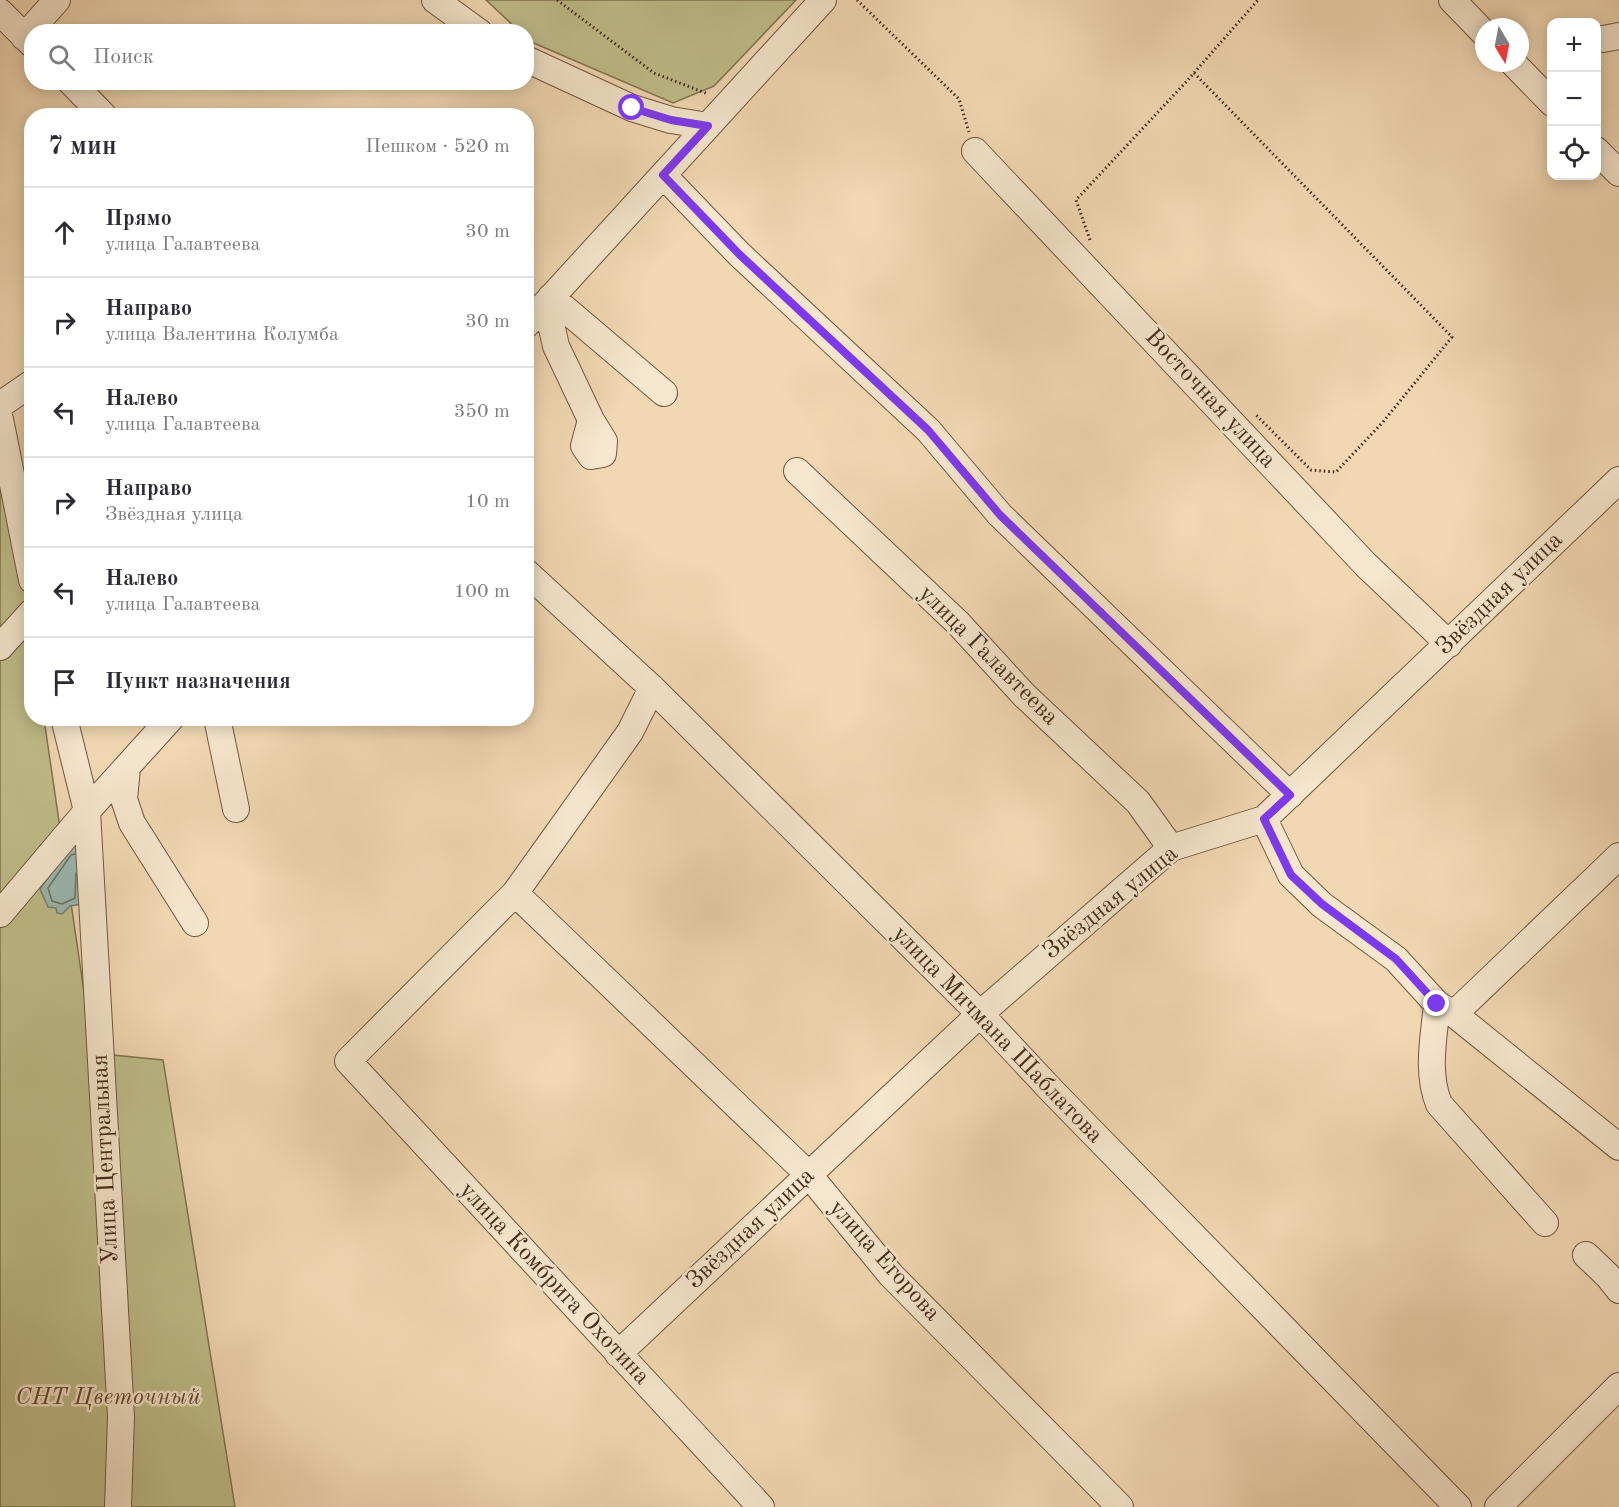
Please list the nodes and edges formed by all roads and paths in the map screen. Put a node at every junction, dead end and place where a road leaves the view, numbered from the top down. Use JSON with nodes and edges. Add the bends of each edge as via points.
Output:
{"nodes":[{"id":1,"x":57,"y":0,"type":"edge"},
{"id":2,"x":435,"y":0,"type":"edge"},
{"id":3,"x":556,"y":0,"type":"edge"},
{"id":4,"x":823,"y":0,"type":"edge"},
{"id":5,"x":857,"y":0,"type":"edge"},
{"id":6,"x":1258,"y":0,"type":"edge"},
{"id":7,"x":1452,"y":0,"type":"edge"},
{"id":8,"x":0,"y":12,"type":"edge"},
{"id":9,"x":40,"y":24,"type":"edge"},
{"id":10,"x":468,"y":24,"type":"edge"},
{"id":11,"x":1475,"y":24,"type":"edge"},
{"id":12,"x":24,"y":36,"type":"edge"},
{"id":13,"x":534,"y":63,"type":"edge"},
{"id":14,"x":1522,"y":72,"type":"edge"},
{"id":15,"x":1194,"y":73,"type":"junction"},
{"id":16,"x":79,"y":90,"type":"edge"},
{"id":17,"x":1547,"y":99,"type":"edge"},
{"id":18,"x":729,"y":103,"type":"junction"},
{"id":19,"x":96,"y":108,"type":"edge"},
{"id":20,"x":708,"y":126,"type":"junction"},
{"id":21,"x":975,"y":151,"type":"joint"},
{"id":22,"x":1601,"y":155,"type":"edge"},
{"id":23,"x":1619,"y":173,"type":"edge"},
{"id":24,"x":663,"y":175,"type":"junction"},
{"id":25,"x":1092,"y":249,"type":"dead end"},
{"id":26,"x":551,"y":297,"type":"junction"},
{"id":27,"x":534,"y":316,"type":"edge"},
{"id":28,"x":24,"y":388,"type":"edge"},
{"id":29,"x":664,"y":393,"type":"dead end"},
{"id":30,"x":0,"y":405,"type":"edge"},
{"id":31,"x":1253,"y":412,"type":"dead end"},
{"id":32,"x":0,"y":419,"type":"edge"},
{"id":33,"x":591,"y":420,"type":"dead end"},
{"id":34,"x":796,"y":471,"type":"dead end"},
{"id":35,"x":1619,"y":480,"type":"edge"},
{"id":36,"x":24,"y":540,"type":"edge"},
{"id":37,"x":534,"y":579,"type":"edge"},
{"id":38,"x":24,"y":621,"type":"edge"},
{"id":39,"x":1449,"y":644,"type":"junction"},
{"id":40,"x":0,"y":647,"type":"edge"},
{"id":41,"x":652,"y":688,"type":"junction"},
{"id":42,"x":66,"y":726,"type":"edge"},
{"id":43,"x":164,"y":726,"type":"edge"},
{"id":44,"x":219,"y":726,"type":"edge"},
{"id":45,"x":127,"y":768,"type":"junction"},
{"id":46,"x":1290,"y":795,"type":"junction"},
{"id":47,"x":237,"y":809,"type":"dead end"},
{"id":48,"x":87,"y":812,"type":"junction"},
{"id":49,"x":1264,"y":819,"type":"junction"},
{"id":50,"x":1171,"y":848,"type":"junction"},
{"id":51,"x":1619,"y":856,"type":"edge"},
{"id":52,"x":515,"y":893,"type":"junction"},
{"id":53,"x":0,"y":914,"type":"edge"},
{"id":54,"x":195,"y":923,"type":"dead end"},
{"id":55,"x":1445,"y":1009,"type":"junction"},
{"id":56,"x":980,"y":1014,"type":"junction"},
{"id":57,"x":1619,"y":1147,"type":"edge"},
{"id":58,"x":808,"y":1175,"type":"junction"},
{"id":59,"x":1545,"y":1223,"type":"dead end"},
{"id":60,"x":1586,"y":1255,"type":"dead end"},
{"id":61,"x":1619,"y":1290,"type":"edge"},
{"id":62,"x":618,"y":1354,"type":"junction"},
{"id":63,"x":1619,"y":1386,"type":"edge"},
{"id":64,"x":118,"y":1507,"type":"edge"},
{"id":65,"x":761,"y":1507,"type":"edge"},
{"id":66,"x":1120,"y":1507,"type":"edge"},
{"id":67,"x":1458,"y":1507,"type":"edge"},
{"id":68,"x":1498,"y":1507,"type":"edge"}],
"edges":[{"from":1,"to":9,"type":"street"},
{"from":2,"to":10,"type":"street"},
{"from":3,"to":18,"type":"path","via":[[654,73]]},
{"from":4,"to":18,"type":"street"},
{"from":5,"to":21,"type":"path","via":[[959,99]]},
{"from":6,"to":15,"type":"path"},
{"from":7,"to":11,"type":"street"},
{"from":8,"to":12,"type":"street"},
{"from":13,"to":20,"type":"street","via":[[632,108]]},
{"from":14,"to":17,"type":"street"},
{"from":15,"to":25,"type":"path","via":[[1076,200]]},
{"from":15,"to":31,"type":"path","via":[[1452,337],[1383,422],[1336,472],[1311,470]]},
{"from":16,"to":19,"type":"street"},
{"from":18,"to":20,"type":"street"},
{"from":20,"to":24,"type":"street"},
{"from":21,"to":39,"type":"street","name":"Восточная улица","via":[[1366,565]]},
{"from":22,"to":23,"type":"street"},
{"from":24,"to":26,"type":"street"},
{"from":24,"to":46,"type":"street","via":[[739,254],[928,430],[1000,515]]},
{"from":26,"to":27,"type":"street"},
{"from":26,"to":29,"type":"street"},
{"from":26,"to":33,"type":"street","via":[[556,346]]},
{"from":28,"to":30,"type":"street"},
{"from":32,"to":36,"type":"street"},
{"from":34,"to":50,"type":"street","name":"улица Галавтеева","via":[[958,623],[1024,695],[1138,802]]},
{"from":35,"to":39,"type":"street","name":"Звёздная улица"},
{"from":37,"to":41,"type":"street","name":"улица Мичмана Шаблатова"},
{"from":38,"to":40,"type":"street"},
{"from":39,"to":46,"type":"street","name":"Звёздная улица"},
{"from":41,"to":52,"type":"street","via":[[630,732]]},
{"from":41,"to":56,"type":"street","name":"улица Мичмана Шаблатова"},
{"from":42,"to":48,"type":"street","name":"Улица Центральная"},
{"from":43,"to":45,"type":"street"},
{"from":44,"to":47,"type":"street"},
{"from":45,"to":48,"type":"street"},
{"from":45,"to":54,"type":"street","via":[[124,799],[132,823]]},
{"from":46,"to":49,"type":"street","name":"Звёздная улица"},
{"from":48,"to":53,"type":"street"},
{"from":48,"to":64,"type":"street","name":"Улица Центральная","via":[[120,1417]]},
{"from":49,"to":50,"type":"street","name":"Звёздная улица"},
{"from":49,"to":55,"type":"street","via":[[1291,875],[1322,904],[1396,959]]},
{"from":50,"to":56,"type":"street","name":"Звёздная улица"},
{"from":51,"to":55,"type":"street"},
{"from":52,"to":58,"type":"street","name":"улица Егорова"},
{"from":52,"to":62,"type":"street","name":"улица Комбрига Охотина","via":[[348,1061]]},
{"from":55,"to":57,"type":"street"},
{"from":55,"to":59,"type":"street","via":[[1431,1076],[1439,1104]]},
{"from":56,"to":58,"type":"street","name":"Звёздная улица"},
{"from":56,"to":67,"type":"street","name":"улица Мичмана Шаблатова"},
{"from":58,"to":62,"type":"street","name":"Звёздная улица"},
{"from":58,"to":66,"type":"street","name":"улица Егорова","via":[[891,1275]]},
{"from":60,"to":61,"type":"street"},
{"from":62,"to":65,"type":"street","name":"улица Комбрига Охотина"},
{"from":63,"to":68,"type":"street"}]}
